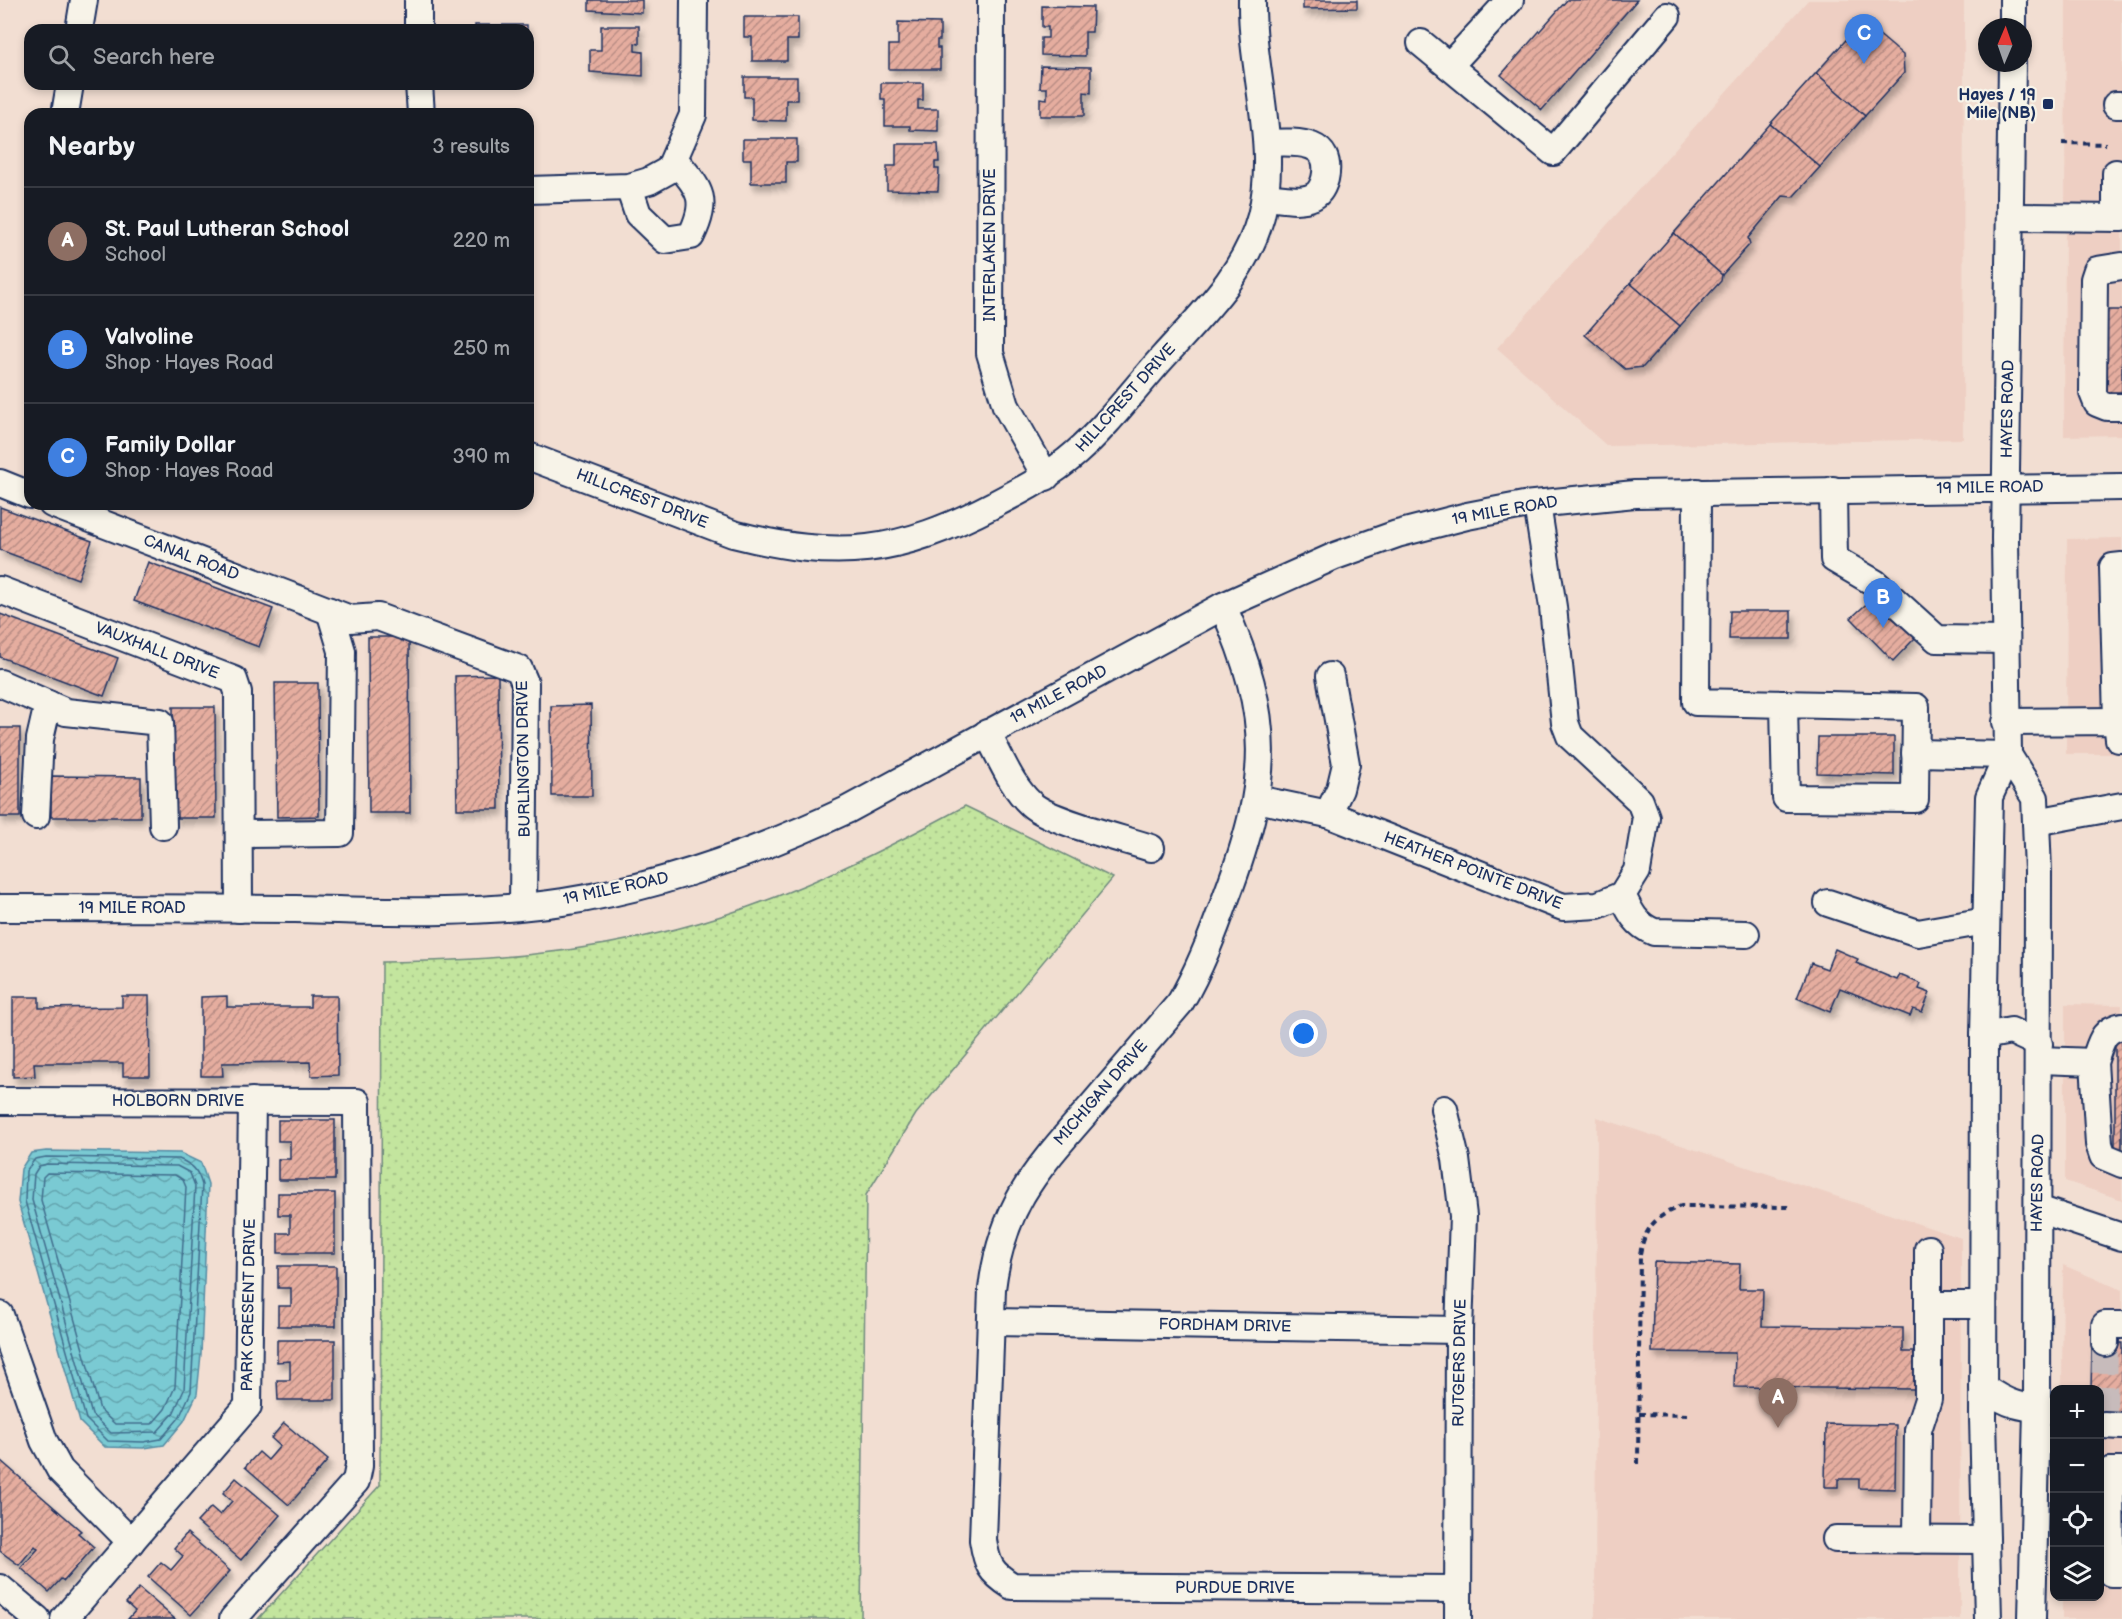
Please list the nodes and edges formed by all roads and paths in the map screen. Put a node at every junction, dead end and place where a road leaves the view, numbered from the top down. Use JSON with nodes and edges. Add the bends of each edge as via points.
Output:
{"nodes":[{"id":1,"x":84,"y":0,"type":"edge"},
{"id":2,"x":418,"y":0,"type":"edge"},
{"id":3,"x":694,"y":0,"type":"edge"},
{"id":4,"x":992,"y":0,"type":"edge"},
{"id":5,"x":1252,"y":0,"type":"edge"},
{"id":6,"x":1510,"y":0,"type":"edge"},
{"id":7,"x":2013,"y":0,"type":"edge"},
{"id":8,"x":1667,"y":15,"type":"dead end"},
{"id":9,"x":2013,"y":18,"type":"edge"},
{"id":10,"x":81,"y":24,"type":"edge"},
{"id":11,"x":418,"y":24,"type":"edge"},
{"id":12,"x":1421,"y":43,"type":"dead end"},
{"id":13,"x":1449,"y":66,"type":"junction"},
{"id":14,"x":2012,"y":72,"type":"edge"},
{"id":15,"x":69,"y":90,"type":"edge"},
{"id":16,"x":420,"y":90,"type":"edge"},
{"id":17,"x":66,"y":108,"type":"edge"},
{"id":18,"x":421,"y":108,"type":"edge"},
{"id":19,"x":1267,"y":143,"type":"junction"},
{"id":20,"x":2062,"y":143,"type":"dead end"},
{"id":21,"x":2106,"y":144,"type":"dead end"},
{"id":22,"x":675,"y":160,"type":"junction"},
{"id":23,"x":2116,"y":172,"type":"dead end"},
{"id":24,"x":629,"y":187,"type":"junction"},
{"id":25,"x":534,"y":190,"type":"edge"},
{"id":26,"x":1265,"y":197,"type":"junction"},
{"id":27,"x":2012,"y":217,"type":"junction"},
{"id":28,"x":2119,"y":218,"type":"edge"},
{"id":29,"x":2122,"y":266,"type":"edge"},
{"id":30,"x":2122,"y":407,"type":"edge"},
{"id":31,"x":534,"y":458,"type":"edge"},
{"id":32,"x":1046,"y":477,"type":"junction"},
{"id":33,"x":0,"y":483,"type":"edge"},
{"id":34,"x":2122,"y":487,"type":"edge"},
{"id":35,"x":2006,"y":488,"type":"junction"},
{"id":36,"x":1833,"y":490,"type":"junction"},
{"id":37,"x":1697,"y":492,"type":"junction"},
{"id":38,"x":24,"y":493,"type":"edge"},
{"id":39,"x":1537,"y":504,"type":"junction"},
{"id":40,"x":68,"y":510,"type":"edge"},
{"id":41,"x":2122,"y":566,"type":"edge"},
{"id":42,"x":0,"y":590,"type":"edge"},
{"id":43,"x":1223,"y":606,"type":"junction"},
{"id":44,"x":330,"y":611,"type":"junction"},
{"id":45,"x":2006,"y":640,"type":"junction"},
{"id":46,"x":1330,"y":676,"type":"dead end"},
{"id":47,"x":0,"y":683,"type":"edge"},
{"id":48,"x":48,"y":704,"type":"junction"},
{"id":49,"x":1784,"y":704,"type":"junction"},
{"id":50,"x":2006,"y":722,"type":"junction"},
{"id":51,"x":2120,"y":730,"type":"edge"},
{"id":52,"x":987,"y":733,"type":"junction"},
{"id":53,"x":1915,"y":753,"type":"junction"},
{"id":54,"x":2008,"y":755,"type":"junction"},
{"id":55,"x":1257,"y":799,"type":"junction"},
{"id":56,"x":2122,"y":806,"type":"edge"},
{"id":57,"x":1328,"y":814,"type":"junction"},
{"id":58,"x":36,"y":816,"type":"dead end"},
{"id":59,"x":2036,"y":822,"type":"junction"},
{"id":60,"x":163,"y":826,"type":"dead end"},
{"id":61,"x":239,"y":834,"type":"junction"},
{"id":62,"x":1151,"y":848,"type":"dead end"},
{"id":63,"x":1622,"y":895,"type":"junction"},
{"id":64,"x":1828,"y":903,"type":"dead end"},
{"id":65,"x":523,"y":906,"type":"junction"},
{"id":66,"x":0,"y":908,"type":"edge"},
{"id":67,"x":239,"y":909,"type":"junction"},
{"id":68,"x":1986,"y":921,"type":"junction"},
{"id":69,"x":1746,"y":934,"type":"dead end"},
{"id":70,"x":2122,"y":1026,"type":"edge"},
{"id":71,"x":1984,"y":1036,"type":"junction"},
{"id":72,"x":2039,"y":1052,"type":"junction"},
{"id":73,"x":2094,"y":1062,"type":"junction"},
{"id":74,"x":0,"y":1101,"type":"edge"},
{"id":75,"x":252,"y":1101,"type":"junction"},
{"id":76,"x":1444,"y":1109,"type":"dead end"},
{"id":77,"x":2122,"y":1164,"type":"edge"},
{"id":78,"x":1791,"y":1208,"type":"dead end"},
{"id":79,"x":2038,"y":1209,"type":"junction"},
{"id":80,"x":2122,"y":1237,"type":"edge"},
{"id":81,"x":1928,"y":1250,"type":"dead end"},
{"id":82,"x":1928,"y":1305,"type":"junction"},
{"id":83,"x":1983,"y":1305,"type":"junction"},
{"id":84,"x":0,"y":1315,"type":"edge"},
{"id":85,"x":992,"y":1322,"type":"junction"},
{"id":86,"x":2122,"y":1325,"type":"edge"},
{"id":87,"x":1459,"y":1330,"type":"junction"},
{"id":88,"x":2105,"y":1343,"type":"tunnel mouth"},
{"id":89,"x":1983,"y":1387,"type":"junction"},
{"id":90,"x":2046,"y":1410,"type":"edge"},
{"id":91,"x":1639,"y":1414,"type":"junction"},
{"id":92,"x":1689,"y":1415,"type":"dead end"},
{"id":93,"x":1638,"y":1464,"type":"dead end"},
{"id":94,"x":2122,"y":1470,"type":"edge"},
{"id":95,"x":1836,"y":1539,"type":"dead end"},
{"id":96,"x":1917,"y":1540,"type":"junction"},
{"id":97,"x":1986,"y":1540,"type":"junction"},
{"id":98,"x":131,"y":1542,"type":"junction"},
{"id":99,"x":2044,"y":1570,"type":"edge"},
{"id":100,"x":2111,"y":1572,"type":"edge"},
{"id":101,"x":1012,"y":1586,"type":"joint"},
{"id":102,"x":0,"y":1588,"type":"edge"},
{"id":103,"x":1457,"y":1589,"type":"junction"},
{"id":104,"x":37,"y":1619,"type":"edge"},
{"id":105,"x":64,"y":1619,"type":"edge"},
{"id":106,"x":233,"y":1619,"type":"edge"},
{"id":107,"x":1458,"y":1619,"type":"edge"},
{"id":108,"x":1988,"y":1619,"type":"edge"},
{"id":109,"x":2032,"y":1619,"type":"edge"}],
"edges":[{"from":1,"to":10,"type":"street"},
{"from":2,"to":11,"type":"street"},
{"from":3,"to":22,"type":"street","via":[[693,115]]},
{"from":4,"to":32,"type":"street","name":"INTERLAKEN DRIVE","via":[[990,353],[1005,406]]},
{"from":5,"to":19,"type":"street","name":"HILLCREST DRIVE","via":[[1254,56]]},
{"from":6,"to":13,"type":"street"},
{"from":7,"to":9,"type":"street"},
{"from":8,"to":13,"type":"street","via":[[1553,152]]},
{"from":12,"to":13,"type":"street"},
{"from":14,"to":27,"type":"street","name":"HAYES ROAD"},
{"from":15,"to":17,"type":"street"},
{"from":16,"to":18,"type":"street"},
{"from":19,"to":26,"type":"street","name":"HILLCREST DRIVE"},
{"from":19,"to":26,"type":"street","via":[[1294,142],[1316,147],[1326,168],[1322,188],[1312,197]]},
{"from":20,"to":21,"type":"path"},
{"from":22,"to":24,"type":"street","via":[[669,170]]},
{"from":22,"to":24,"type":"street","via":[[700,190],[701,216],[691,236],[665,240],[638,214]]},
{"from":23,"to":28,"type":"street"},
{"from":24,"to":25,"type":"street"},
{"from":26,"to":32,"type":"street","name":"HILLCREST DRIVE","via":[[1253,242],[1229,284],[1100,430]]},
{"from":27,"to":28,"type":"street"},
{"from":27,"to":35,"type":"street","name":"HAYES ROAD"},
{"from":29,"to":30,"type":"street","via":[[2097,270],[2094,279],[2093,393],[2097,403]]},
{"from":31,"to":32,"type":"street","name":"HILLCREST DRIVE","via":[[733,534],[822,550],[901,543],[974,515]]},
{"from":33,"to":38,"type":"street"},
{"from":34,"to":35,"type":"street","name":"19 MILE ROAD"},
{"from":35,"to":36,"type":"street","name":"19 MILE ROAD"},
{"from":35,"to":45,"type":"street","name":"HAYES ROAD"},
{"from":36,"to":37,"type":"street","name":"19 MILE ROAD"},
{"from":36,"to":45,"type":"street","via":[[1834,559],[1875,583],[1937,639]]},
{"from":37,"to":39,"type":"street","name":"19 MILE ROAD"},
{"from":37,"to":49,"type":"street","via":[[1696,702]]},
{"from":39,"to":43,"type":"street","name":"19 MILE ROAD","via":[[1397,534],[1335,556]]},
{"from":39,"to":63,"type":"street","via":[[1565,723],[1570,736],[1640,801],[1646,818],[1637,871]]},
{"from":40,"to":44,"type":"street","name":"CANAL ROAD"},
{"from":41,"to":51,"type":"street","via":[[2114,567]]},
{"from":42,"to":61,"type":"street","name":"VAUXHALL DRIVE","via":[[234,680],[238,693]]},
{"from":43,"to":52,"type":"street","name":"19 MILE ROAD"},
{"from":43,"to":55,"type":"street","name":"MICHIGAN DRIVE","via":[[1242,650],[1257,708]]},
{"from":44,"to":61,"type":"street","via":[[342,651],[340,833]]},
{"from":44,"to":65,"type":"street","name":"BURLINGTON DRIVE","via":[[350,619],[378,616],[514,666],[524,676]]},
{"from":45,"to":50,"type":"street","name":"HAYES ROAD"},
{"from":46,"to":57,"type":"street","via":[[1346,764]]},
{"from":47,"to":48,"type":"street"},
{"from":48,"to":58,"type":"street","via":[[40,739]]},
{"from":48,"to":60,"type":"street","via":[[66,712],[160,722]]},
{"from":49,"to":53,"type":"street","via":[[1916,707]]},
{"from":49,"to":53,"type":"street","via":[[1786,798],[1915,799]]},
{"from":50,"to":51,"type":"street"},
{"from":50,"to":54,"type":"street","name":"HAYES ROAD"},
{"from":52,"to":62,"type":"street","via":[[1032,805],[1067,821]]},
{"from":52,"to":65,"type":"street","name":"19 MILE ROAD","via":[[847,810],[737,856],[610,893]]},
{"from":53,"to":54,"type":"street"},
{"from":54,"to":59,"type":"street","name":"HAYES ROAD","via":[[2035,798]]},
{"from":54,"to":68,"type":"street","name":"HAYES ROAD","via":[[1989,797]]},
{"from":55,"to":57,"type":"street","name":"HEATHER POINTE DRIVE"},
{"from":55,"to":85,"type":"street","name":"MICHIGAN DRIVE","via":[[1247,842],[1195,978],[1180,1003],[1048,1154],[1024,1189],[996,1257]]},
{"from":56,"to":59,"type":"street"},
{"from":57,"to":63,"type":"street","name":"HEATHER POINTE DRIVE","via":[[1563,907],[1598,905]]},
{"from":59,"to":72,"type":"street","name":"HAYES ROAD"},
{"from":61,"to":67,"type":"street","name":"VAUXHALL DRIVE"},
{"from":63,"to":69,"type":"street","via":[[1634,919],[1642,928],[1654,932]]},
{"from":64,"to":68,"type":"street","via":[[1918,933]]},
{"from":65,"to":67,"type":"street","name":"19 MILE ROAD","via":[[451,912]]},
{"from":66,"to":67,"type":"street","name":"19 MILE ROAD"},
{"from":68,"to":71,"type":"street","name":"HAYES ROAD"},
{"from":70,"to":73,"type":"street","via":[[2110,1028],[2102,1037]]},
{"from":71,"to":72,"type":"street","via":[[2011,1031]]},
{"from":71,"to":83,"type":"street","name":"HAYES ROAD"},
{"from":72,"to":73,"type":"street"},
{"from":72,"to":79,"type":"street","name":"HAYES ROAD"},
{"from":73,"to":77,"type":"street","via":[[2099,1144],[2103,1156]]},
{"from":74,"to":75,"type":"street","name":"HOLBORN DRIVE"},
{"from":75,"to":98,"type":"street","name":"PARK CRESENT DRIVE","via":[[248,1406]]},
{"from":75,"to":106,"type":"street","name":"HOLBORN DRIVE","via":[[357,1102],[359,1466],[357,1481]]},
{"from":76,"to":87,"type":"street","name":"RUTGERS DRIVE","via":[[1463,1216]]},
{"from":78,"to":91,"type":"path","via":[[1681,1206],[1652,1222],[1643,1236],[1640,1254]]},
{"from":79,"to":80,"type":"street"},
{"from":79,"to":90,"type":"street","name":"HAYES ROAD"},
{"from":81,"to":82,"type":"street"},
{"from":82,"to":83,"type":"street"},
{"from":82,"to":96,"type":"street","via":[[1928,1399],[1918,1430]]},
{"from":83,"to":89,"type":"street","name":"HAYES ROAD"},
{"from":84,"to":98,"type":"street","via":[[44,1441],[60,1470]]},
{"from":85,"to":87,"type":"street","name":"FORDHAM DRIVE"},
{"from":85,"to":101,"type":"street","name":"MICHIGAN DRIVE","via":[[983,1540],[993,1574]]},
{"from":86,"to":88,"type":"street","via":[[2105,1325]]},
{"from":87,"to":103,"type":"street","name":"RUTGERS DRIVE"},
{"from":89,"to":90,"type":"street","via":[[2005,1403]]},
{"from":89,"to":97,"type":"street","name":"HAYES ROAD"},
{"from":90,"to":99,"type":"street","name":"HAYES ROAD"},
{"from":91,"to":92,"type":"path"},
{"from":91,"to":93,"type":"path"},
{"from":94,"to":100,"type":"street","via":[[2110,1471]]},
{"from":95,"to":96,"type":"street"},
{"from":96,"to":97,"type":"street"},
{"from":97,"to":108,"type":"street","name":"HAYES ROAD"},
{"from":98,"to":105,"type":"street","name":"PARK CRESENT DRIVE"},
{"from":99,"to":109,"type":"street","name":"HAYES ROAD"},
{"from":101,"to":103,"type":"street","name":"PURDUE DRIVE"},
{"from":102,"to":104,"type":"street"},
{"from":103,"to":107,"type":"street","name":"RUTGERS DRIVE"}]}
